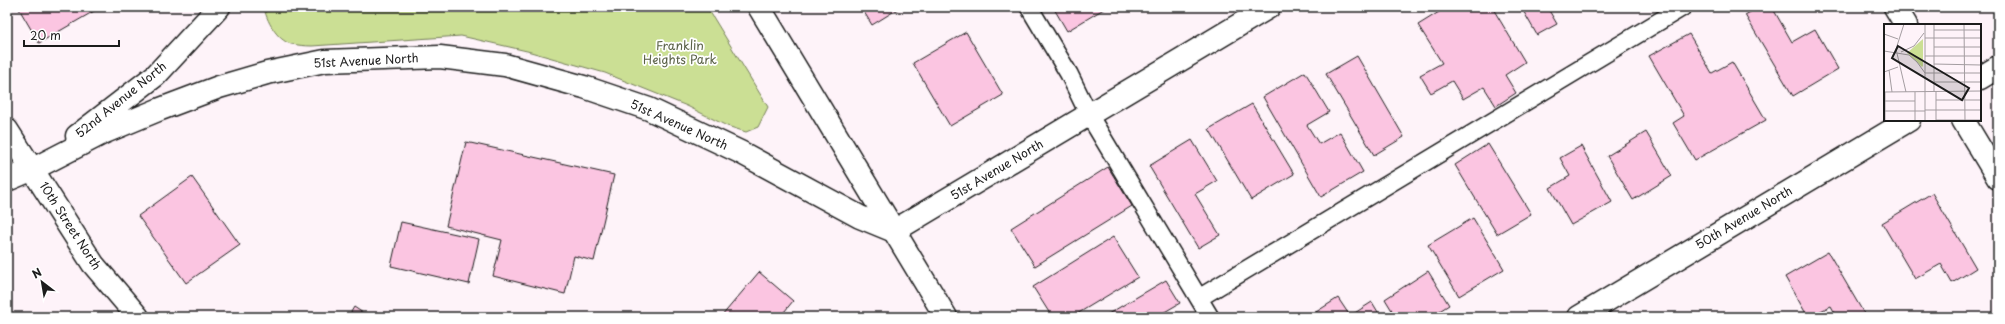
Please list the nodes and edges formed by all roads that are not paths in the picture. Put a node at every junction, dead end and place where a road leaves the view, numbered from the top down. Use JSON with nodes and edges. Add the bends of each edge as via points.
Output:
{"nodes":[{"id":1,"x":219,"y":7,"type":"edge"},
{"id":2,"x":759,"y":7,"type":"edge"},
{"id":3,"x":1029,"y":7,"type":"edge"},
{"id":4,"x":1269,"y":7,"type":"edge"},
{"id":5,"x":1683,"y":7,"type":"edge"},
{"id":6,"x":1895,"y":7,"type":"edge"},
{"id":7,"x":1905,"y":24,"type":"edge"},
{"id":8,"x":1998,"y":67,"type":"edge"},
{"id":9,"x":1981,"y":77,"type":"edge"},
{"id":10,"x":1089,"y":115,"type":"junction"},
{"id":11,"x":1907,"y":121,"type":"edge"},
{"id":12,"x":1964,"y":121,"type":"edge"},
{"id":13,"x":7,"y":130,"type":"edge"},
{"id":14,"x":33,"y":169,"type":"junction"},
{"id":15,"x":1998,"y":178,"type":"edge"},
{"id":16,"x":7,"y":180,"type":"edge"},
{"id":17,"x":7,"y":189,"type":"edge"},
{"id":18,"x":894,"y":231,"type":"junction"},
{"id":19,"x":1199,"y":298,"type":"junction"},
{"id":20,"x":138,"y":317,"type":"edge"},
{"id":21,"x":946,"y":317,"type":"edge"},
{"id":22,"x":1210,"y":317,"type":"edge"},
{"id":23,"x":1579,"y":317,"type":"edge"}],
"edges":[{"from":1,"to":14,"type":"street","name":"52nd Avenue North","via":[[156,75]]},
{"from":2,"to":18,"type":"street"},
{"from":3,"to":10,"type":"lane","via":[[1069,74]]},
{"from":4,"to":10,"type":"street","name":"51st Avenue North"},
{"from":5,"to":19,"type":"lane"},
{"from":6,"to":7,"type":"street"},
{"from":8,"to":9,"type":"street"},
{"from":10,"to":18,"type":"street","name":"51st Avenue North"},
{"from":10,"to":19,"type":"lane"},
{"from":11,"to":23,"type":"street","name":"50th Avenue North"},
{"from":12,"to":15,"type":"street"},
{"from":13,"to":14,"type":"street","name":"10th Street North"},
{"from":14,"to":16,"type":"street","name":"52nd Avenue North"},
{"from":14,"to":17,"type":"street","name":"52nd Avenue North"},
{"from":14,"to":18,"type":"street","name":"51st Avenue North","via":[[105,132],[219,87],[267,73],[325,61],[440,58],[505,65],[584,87],[649,109],[740,152],[860,217]]},
{"from":14,"to":20,"type":"street","name":"10th Street North","via":[[93,264]]},
{"from":18,"to":21,"type":"street"},
{"from":19,"to":22,"type":"lane"}]}
